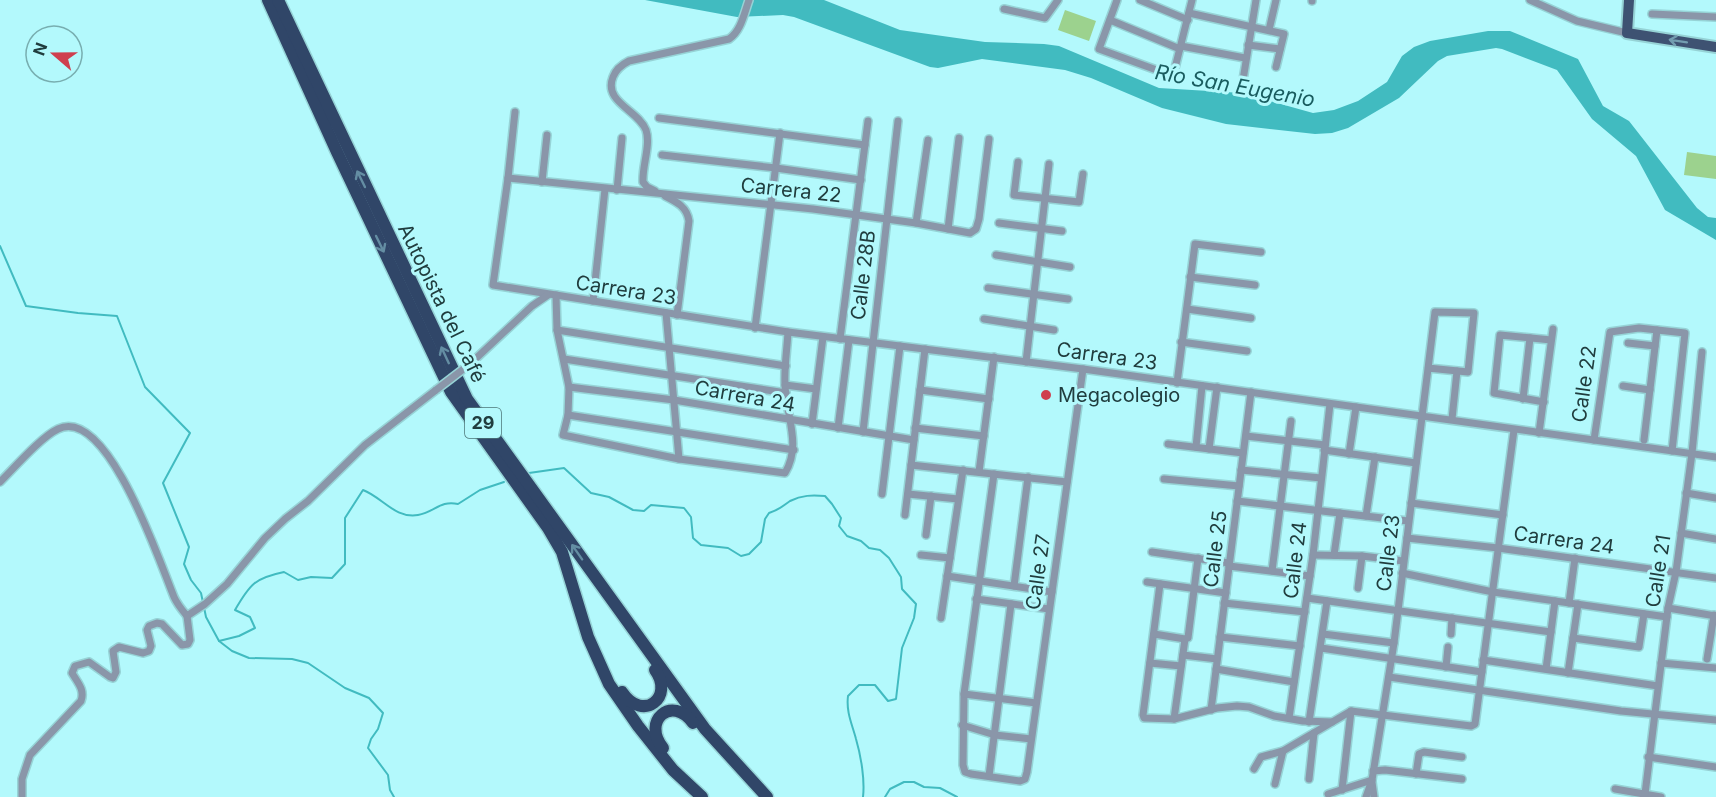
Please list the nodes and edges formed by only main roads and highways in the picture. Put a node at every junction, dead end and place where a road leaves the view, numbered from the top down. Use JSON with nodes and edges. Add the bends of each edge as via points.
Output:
{"nodes":[{"id":1,"x":268,"y":0,"type":"edge"},
{"id":2,"x":278,"y":0,"type":"edge"},
{"id":3,"x":1629,"y":0,"type":"edge"},
{"id":4,"x":1716,"y":47,"type":"edge"},
{"id":5,"x":596,"y":579,"type":"junction"},
{"id":6,"x":573,"y":588,"type":"junction"},
{"id":7,"x":702,"y":797,"type":"edge"},
{"id":8,"x":711,"y":797,"type":"edge"},
{"id":9,"x":766,"y":797,"type":"edge"}],
"edges":[{"from":1,"to":6,"type":"highway","name":"Autopista del Café","number":"29","one_way":true,"via":[[447,385],[548,528]]},
{"from":5,"to":2,"type":"highway","name":"Autopista del Café","number":"29","one_way":true,"via":[[459,386]]},
{"from":4,"to":3,"type":"main road","one_way":true,"via":[[1627,33]]},
{"from":5,"to":6,"type":"highway","via":[[616,617],[661,681],[661,693],[646,706],[631,703],[618,687]]},
{"from":5,"to":9,"type":"highway","name":"Autopista del Café","number":"29","via":[[711,736]]},
{"from":6,"to":7,"type":"highway","name":"Autopista del Café","number":"29","via":[[588,638],[613,690],[674,770]]},
{"from":8,"to":9,"type":"highway","via":[[657,741],[654,729],[665,712],[684,713],[717,753]]}]}
